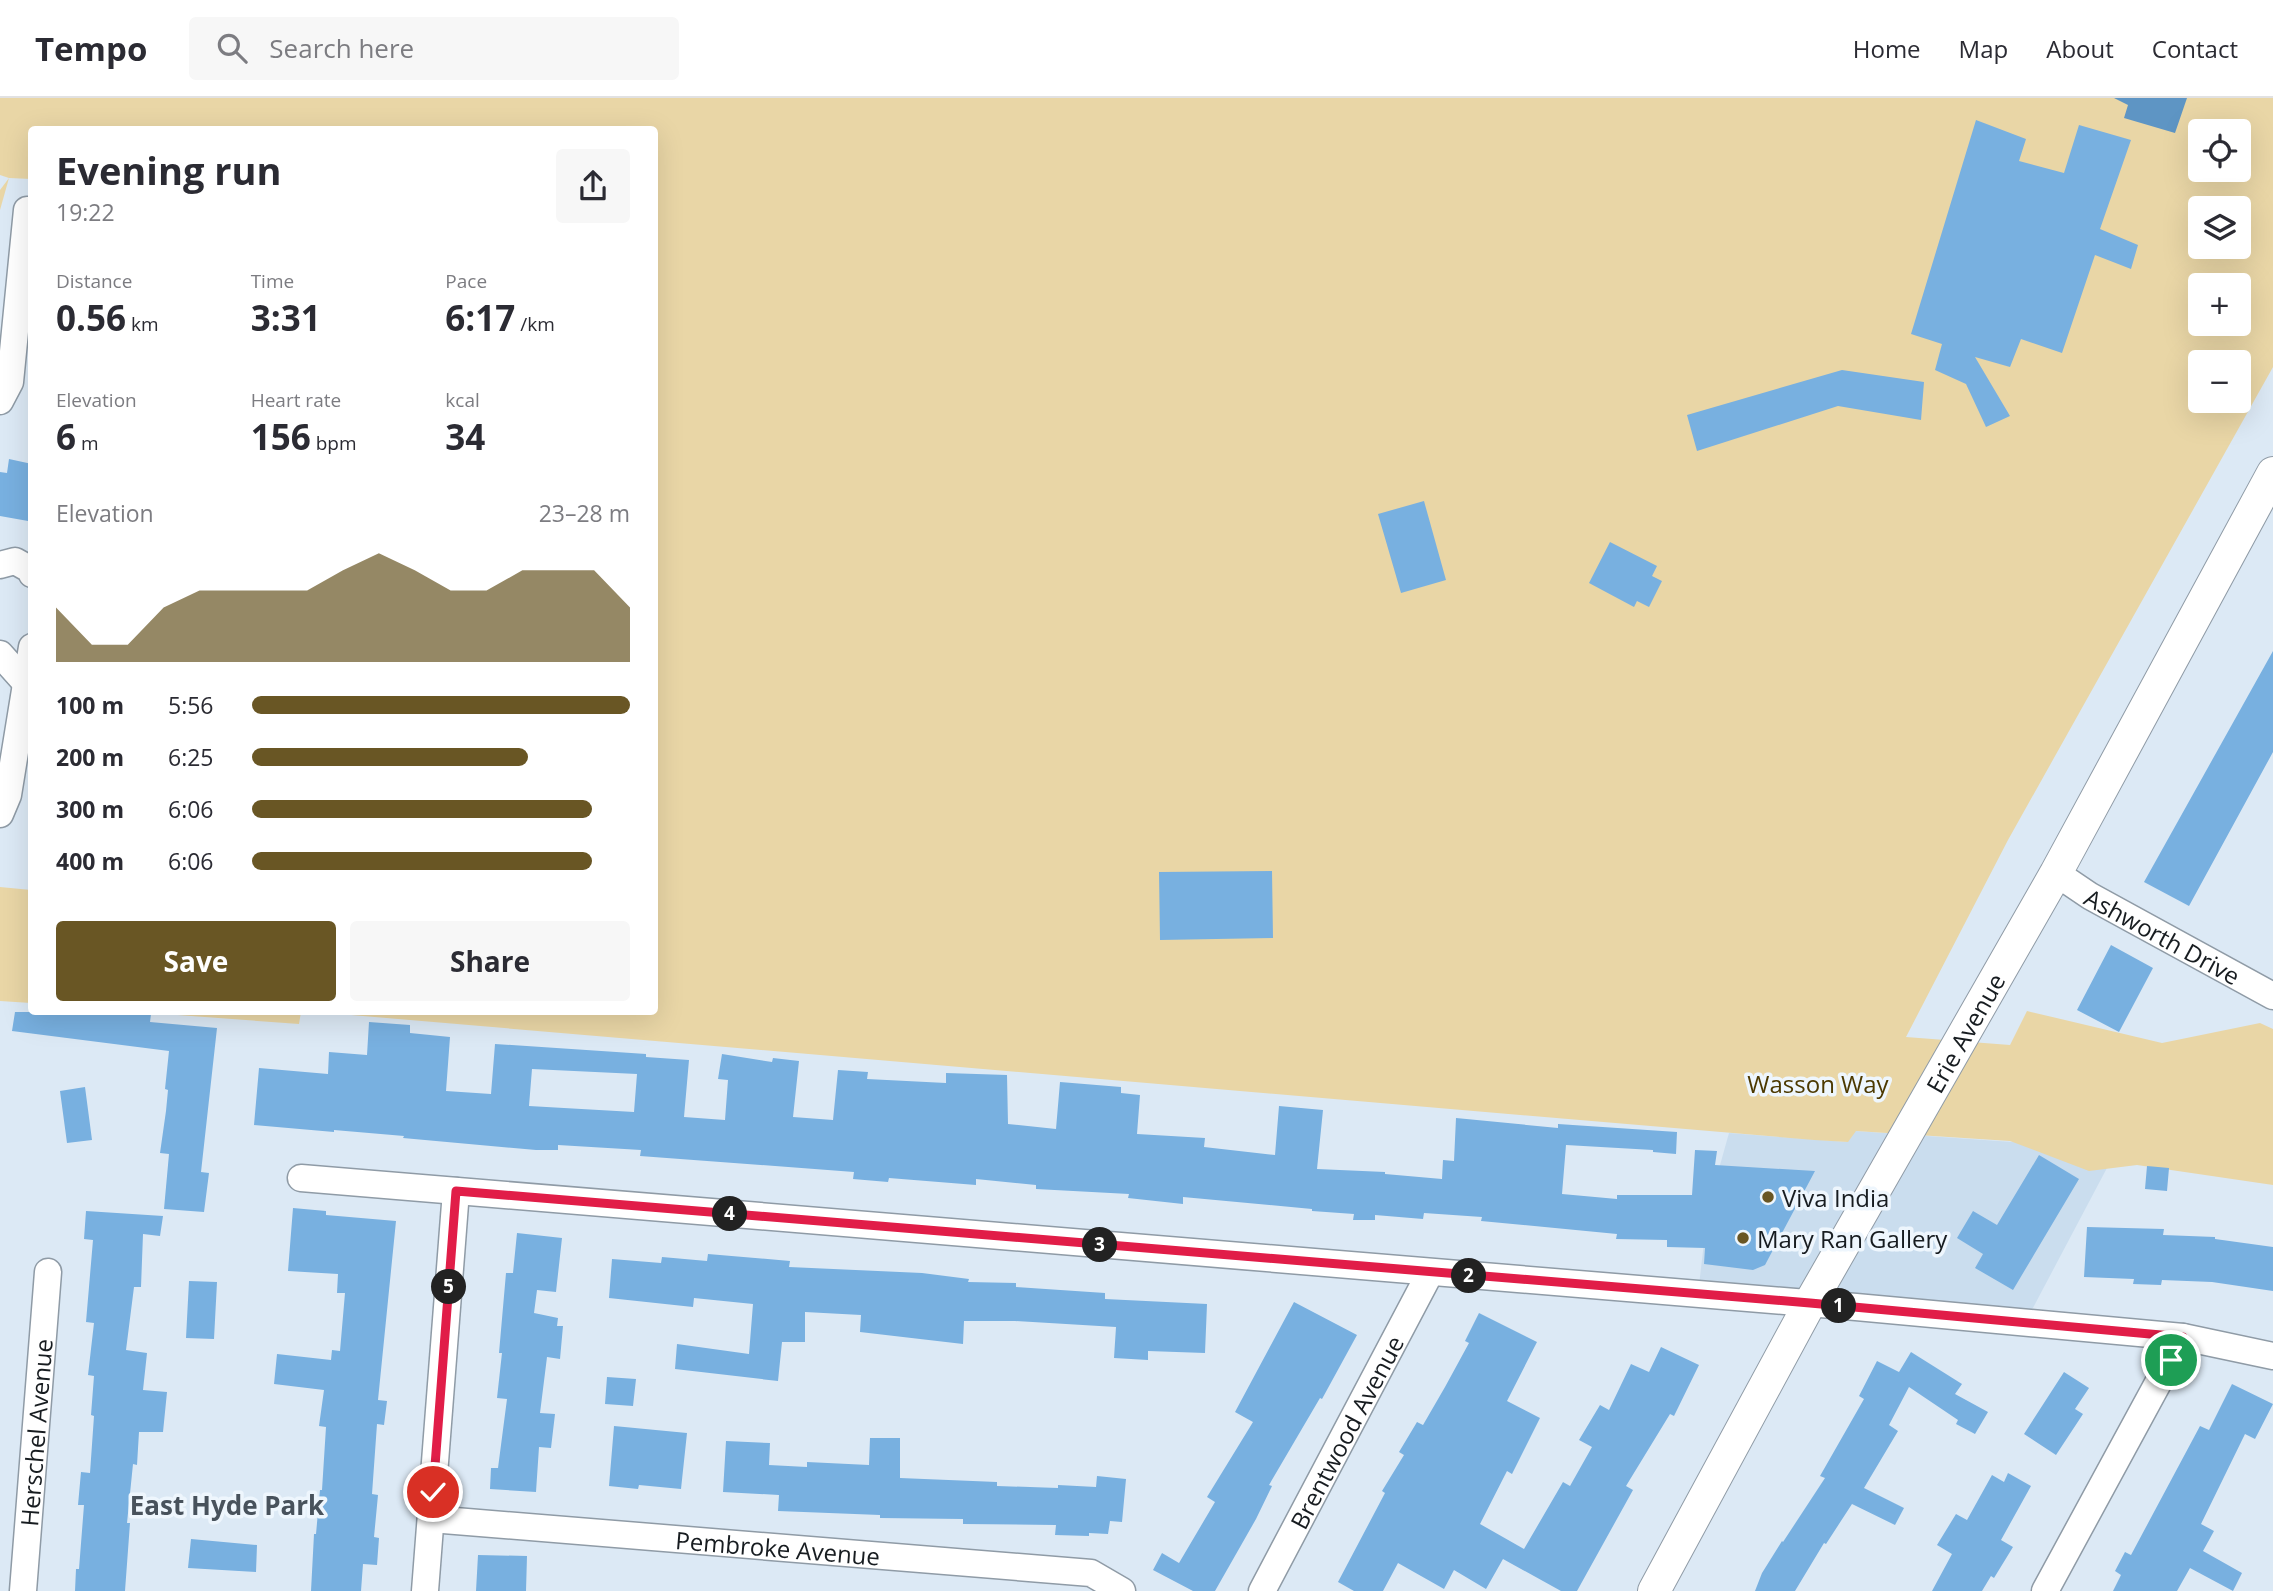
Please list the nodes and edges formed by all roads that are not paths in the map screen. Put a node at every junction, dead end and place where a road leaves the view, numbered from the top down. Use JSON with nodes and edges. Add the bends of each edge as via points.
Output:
{"nodes":[{"id":1,"x":27,"y":211,"type":"dead end"},
{"id":2,"x":0,"y":401,"type":"edge"},
{"id":3,"x":2273,"y":473,"type":"edge"},
{"id":4,"x":0,"y":565,"type":"edge"},
{"id":5,"x":28,"y":568,"type":"edge"},
{"id":6,"x":0,"y":654,"type":"edge"},
{"id":7,"x":28,"y":671,"type":"edge"},
{"id":8,"x":26,"y":683,"type":"junction"},
{"id":9,"x":0,"y":814,"type":"edge"},
{"id":10,"x":2056,"y":873,"type":"junction"},
{"id":11,"x":2273,"y":996,"type":"edge"},
{"id":12,"x":301,"y":1178,"type":"dead end"},
{"id":13,"x":456,"y":1191,"type":"junction"},
{"id":14,"x":48,"y":1272,"type":"dead end"},
{"id":15,"x":1430,"y":1273,"type":"junction"},
{"id":16,"x":1810,"y":1303,"type":"junction"},
{"id":17,"x":2183,"y":1337,"type":"junction"},
{"id":18,"x":2273,"y":1356,"type":"edge"},
{"id":19,"x":431,"y":1519,"type":"junction"},
{"id":20,"x":23,"y":1591,"type":"edge"},
{"id":21,"x":425,"y":1591,"type":"edge"},
{"id":22,"x":1122,"y":1591,"type":"edge"},
{"id":23,"x":1262,"y":1591,"type":"edge"},
{"id":24,"x":1654,"y":1591,"type":"edge"},
{"id":25,"x":2045,"y":1591,"type":"edge"}],
"edges":[{"from":1,"to":2,"type":"street","via":[[9,382]]},
{"from":3,"to":10,"type":"street","name":"Erie Avenue"},
{"from":4,"to":5,"type":"street","via":[[15,561]]},
{"from":6,"to":8,"type":"street"},
{"from":7,"to":8,"type":"street"},
{"from":8,"to":9,"type":"street","via":[[8,794]]},
{"from":10,"to":11,"type":"street","name":"Ashworth Drive"},
{"from":10,"to":16,"type":"street","name":"Erie Avenue"},
{"from":12,"to":13,"type":"street"},
{"from":13,"to":15,"type":"street"},
{"from":13,"to":19,"type":"street"},
{"from":14,"to":20,"type":"street","name":"Herschel Avenue"},
{"from":15,"to":16,"type":"street"},
{"from":15,"to":23,"type":"street","name":"Brentwood Avenue"},
{"from":16,"to":17,"type":"street"},
{"from":16,"to":24,"type":"street","name":"Erie Avenue"},
{"from":17,"to":18,"type":"street"},
{"from":17,"to":25,"type":"street"},
{"from":19,"to":21,"type":"street"},
{"from":19,"to":22,"type":"street","name":"Pembroke Avenue","via":[[1091,1573]]}]}
